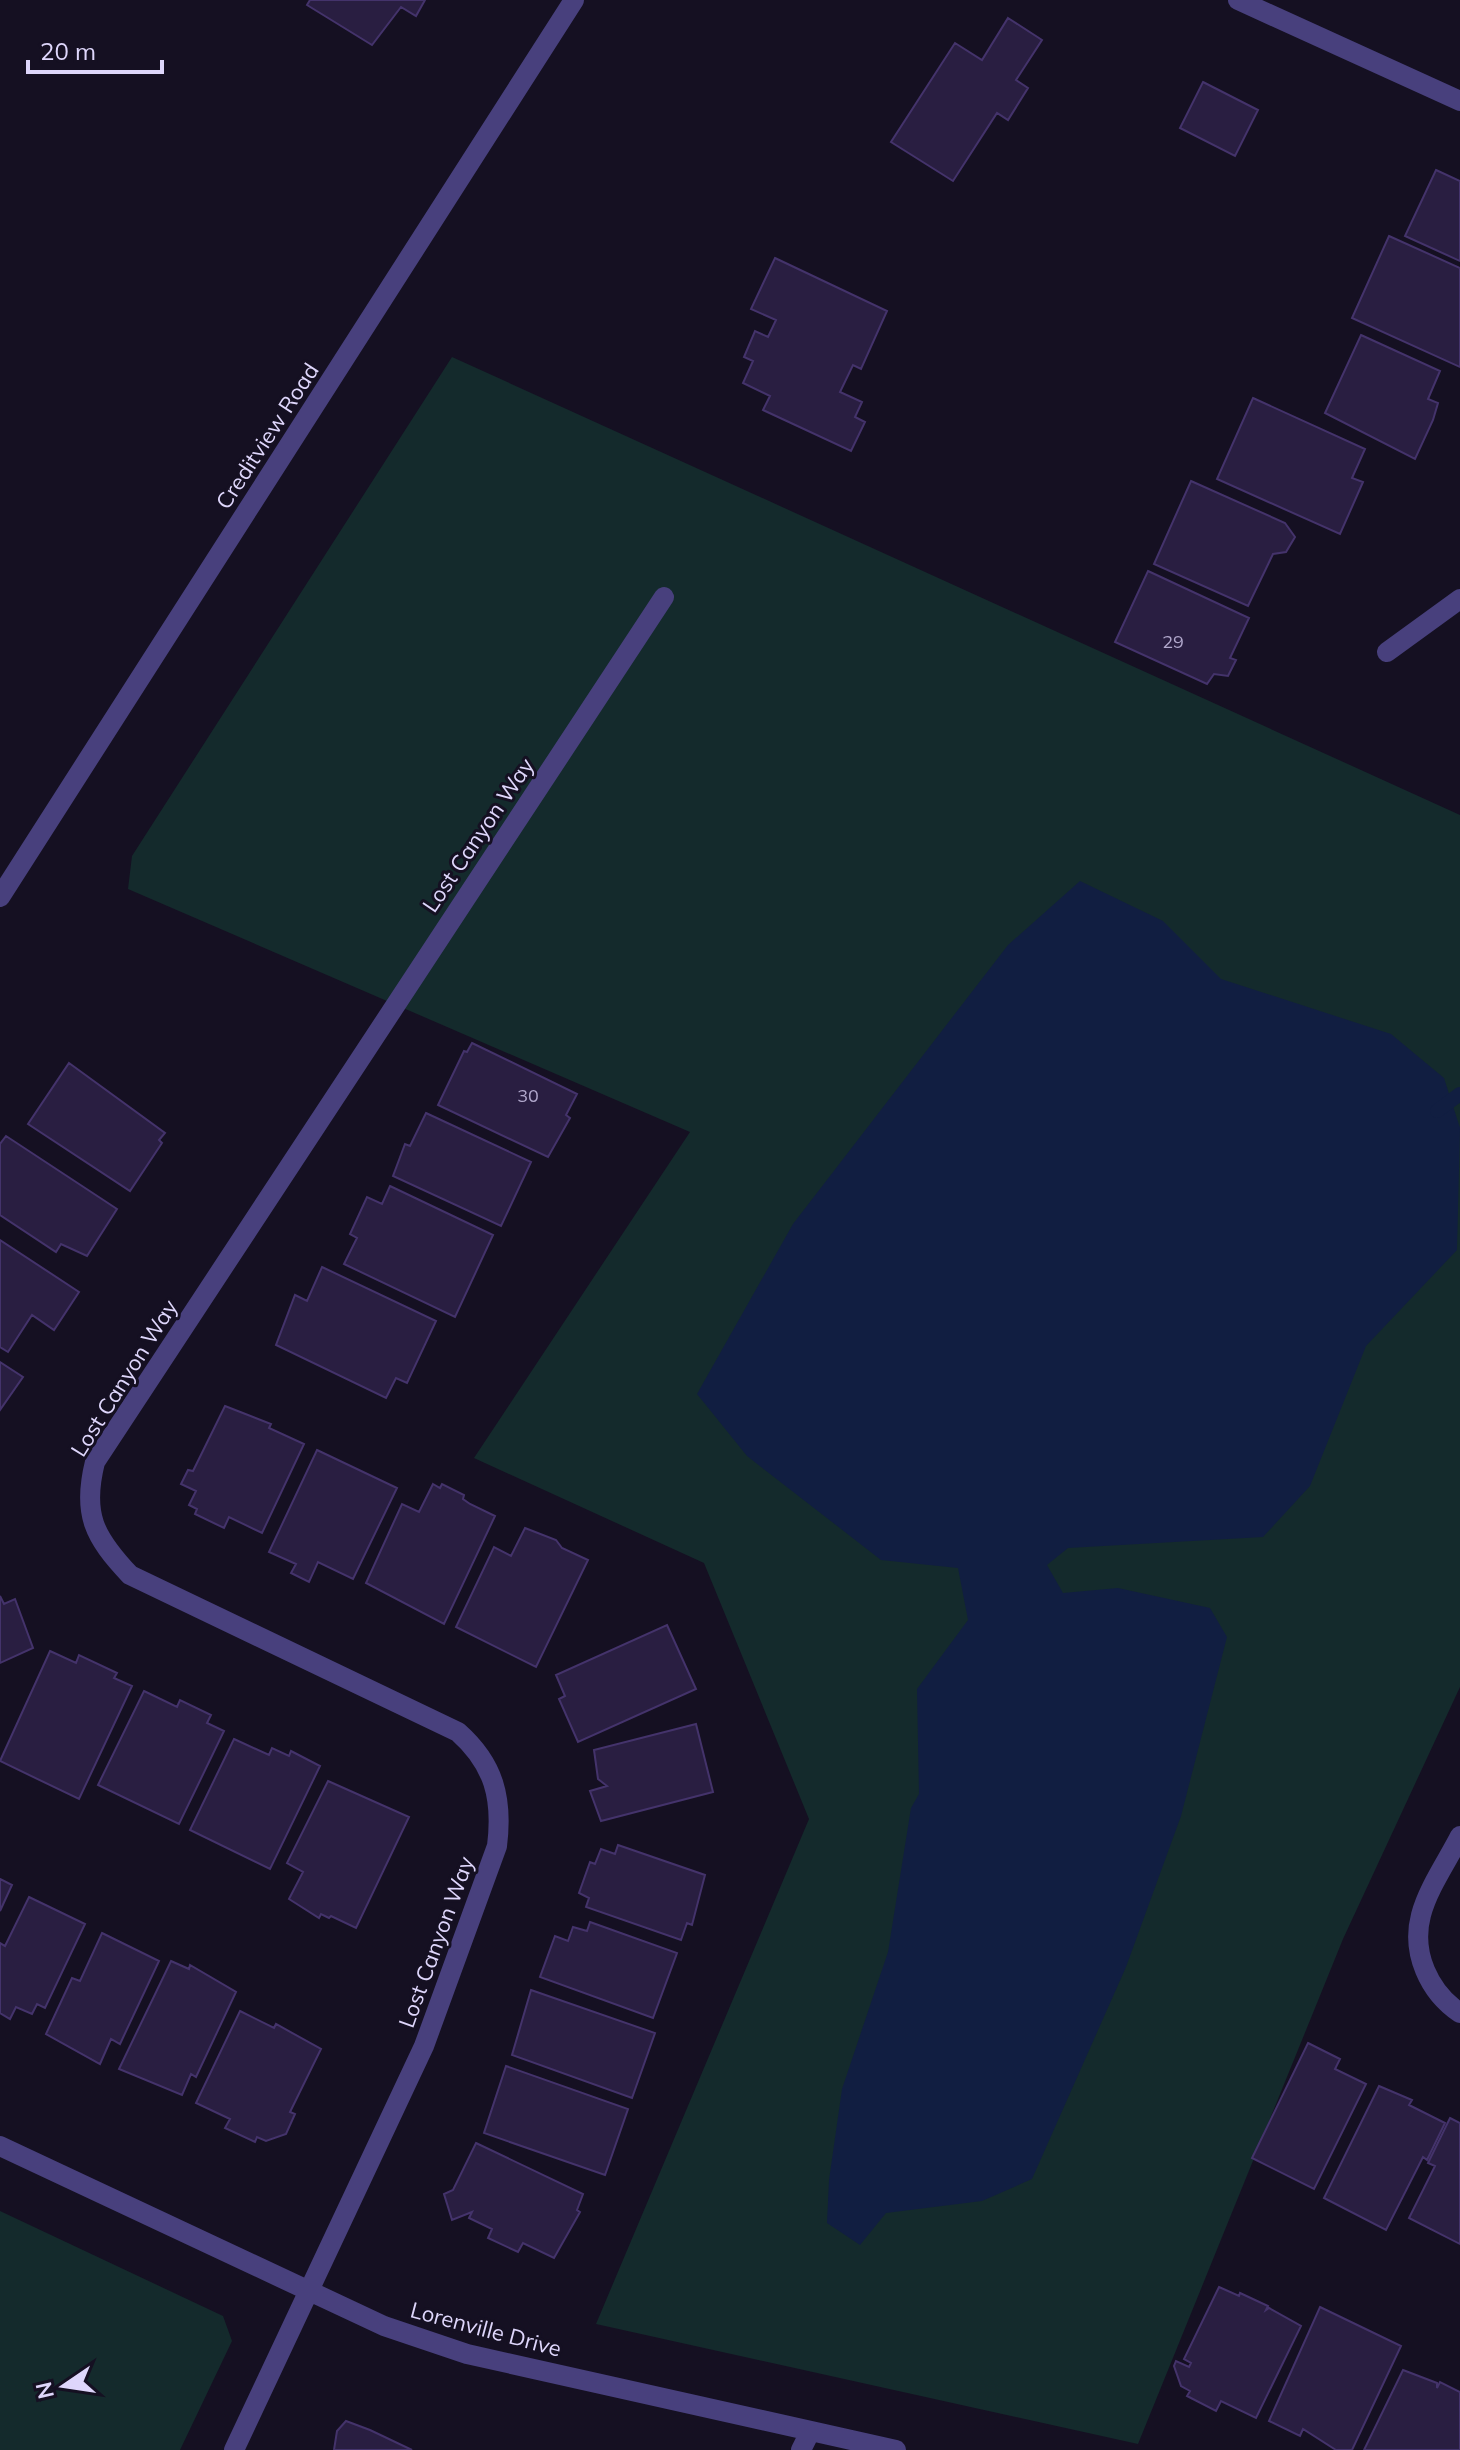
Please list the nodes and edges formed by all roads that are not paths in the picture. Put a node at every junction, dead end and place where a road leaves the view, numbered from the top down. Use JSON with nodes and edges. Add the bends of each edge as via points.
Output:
{"nodes":[{"id":1,"x":574,"y":0,"type":"edge"},
{"id":2,"x":1238,"y":0,"type":"edge"},
{"id":3,"x":1460,"y":101,"type":"edge"},
{"id":4,"x":664,"y":597,"type":"dead end"},
{"id":5,"x":1460,"y":599,"type":"edge"},
{"id":6,"x":1387,"y":652,"type":"dead end"},
{"id":7,"x":0,"y":897,"type":"edge"},
{"id":8,"x":1460,"y":1836,"type":"edge"},
{"id":9,"x":1460,"y":2013,"type":"edge"},
{"id":10,"x":0,"y":2146,"type":"edge"},
{"id":11,"x":311,"y":2293,"type":"junction"},
{"id":12,"x":806,"y":2441,"type":"edge"},
{"id":13,"x":234,"y":2450,"type":"edge"},
{"id":14,"x":896,"y":2450,"type":"edge"}],
"edges":[{"from":1,"to":7,"type":"street","name":"Creditview Road"},
{"from":2,"to":3,"type":"street"},
{"from":4,"to":11,"type":"street","name":"Lost Canyon Way","via":[[95,1462],[88,1492],[92,1521],[106,1550],[130,1575],[458,1732],[487,1763],[497,1790],[497,1846],[424,2046]]},
{"from":5,"to":6,"type":"street"},
{"from":8,"to":9,"type":"street","via":[[1421,1914],[1418,1947],[1441,2000]]},
{"from":10,"to":11,"type":"street","name":"Lorenville Drive"},
{"from":11,"to":12,"type":"street","name":"Lorenville Drive","via":[[384,2326],[467,2354]]},
{"from":11,"to":13,"type":"street","name":"Lost Canyon Way"},
{"from":12,"to":14,"type":"street","name":"Lorenville Drive"}]}
